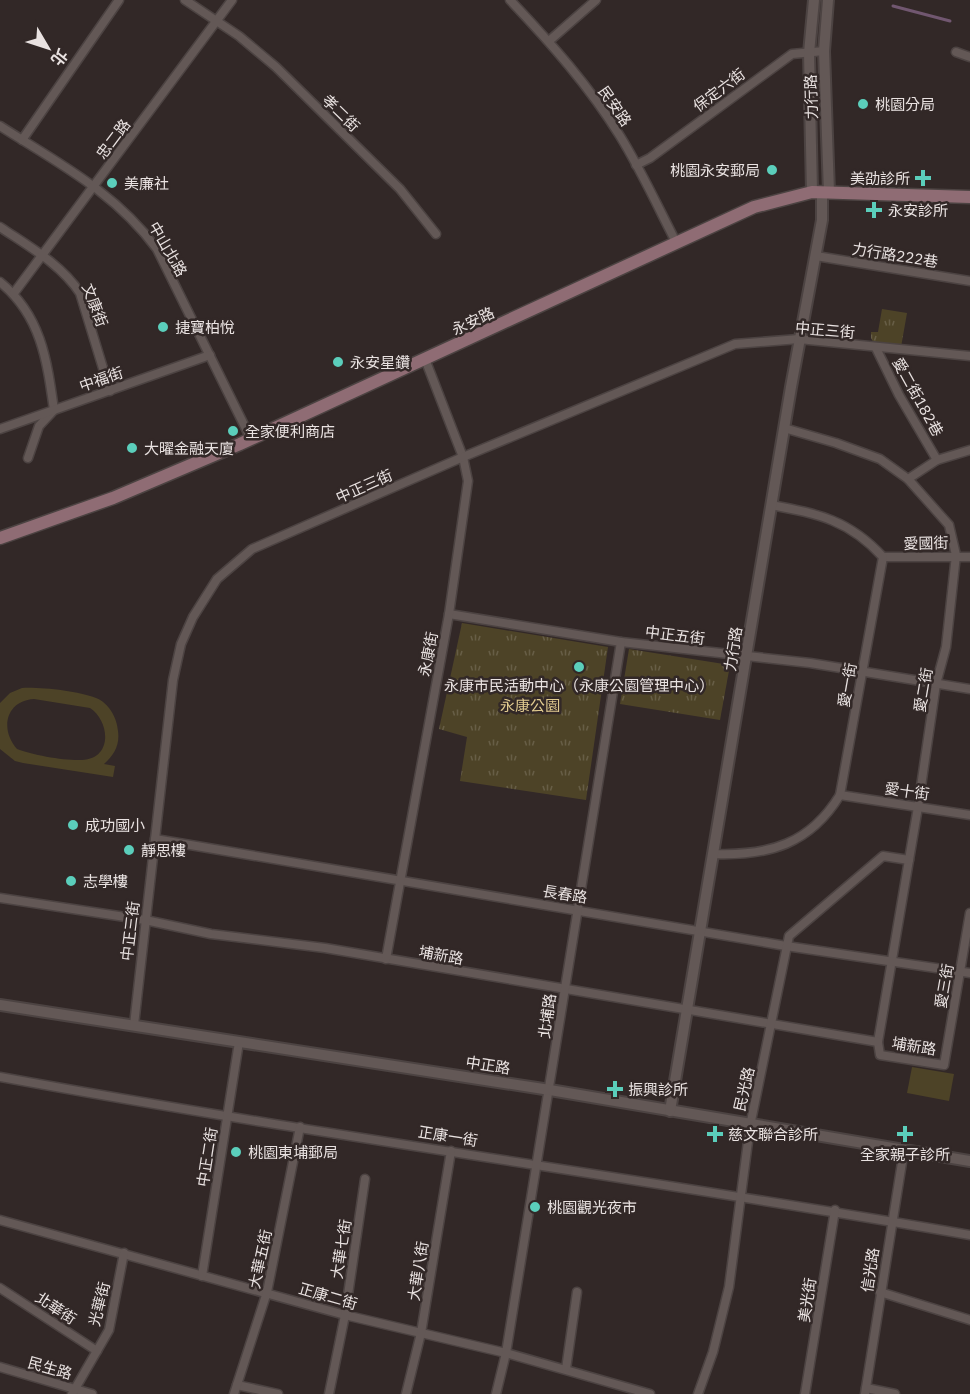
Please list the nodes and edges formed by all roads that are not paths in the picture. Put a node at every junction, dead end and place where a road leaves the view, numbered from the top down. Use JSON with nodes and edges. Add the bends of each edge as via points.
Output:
{"nodes":[{"id":1,"x":119,"y":0,"type":"edge"},
{"id":2,"x":185,"y":0,"type":"edge"},
{"id":3,"x":232,"y":0,"type":"edge"},
{"id":4,"x":510,"y":0,"type":"edge"},
{"id":5,"x":596,"y":0,"type":"edge"},
{"id":6,"x":814,"y":0,"type":"edge"},
{"id":7,"x":828,"y":0,"type":"edge"},
{"id":8,"x":217,"y":22,"type":"junction"},
{"id":9,"x":549,"y":41,"type":"junction"},
{"id":10,"x":824,"y":51,"type":"junction"},
{"id":11,"x":956,"y":52,"type":"dead end"},
{"id":12,"x":809,"y":53,"type":"junction"},
{"id":13,"x":970,"y":57,"type":"edge"},
{"id":14,"x":0,"y":126,"type":"edge"},
{"id":15,"x":22,"y":140,"type":"junction"},
{"id":16,"x":636,"y":165,"type":"junction"},
{"id":17,"x":94,"y":186,"type":"junction"},
{"id":18,"x":821,"y":192,"type":"junction"},
{"id":19,"x":970,"y":197,"type":"edge"},
{"id":20,"x":0,"y":227,"type":"edge"},
{"id":21,"x":436,"y":234,"type":"dead end"},
{"id":22,"x":676,"y":242,"type":"junction"},
{"id":23,"x":43,"y":256,"type":"junction"},
{"id":24,"x":816,"y":256,"type":"junction"},
{"id":25,"x":970,"y":281,"type":"edge"},
{"id":26,"x":0,"y":282,"type":"edge"},
{"id":27,"x":14,"y":293,"type":"junction"},
{"id":28,"x":800,"y":339,"type":"junction"},
{"id":29,"x":876,"y":348,"type":"junction"},
{"id":30,"x":210,"y":355,"type":"junction"},
{"id":31,"x":970,"y":356,"type":"edge"},
{"id":32,"x":425,"y":359,"type":"junction"},
{"id":33,"x":110,"y":391,"type":"junction"},
{"id":34,"x":54,"y":410,"type":"junction"},
{"id":35,"x":784,"y":428,"type":"junction"},
{"id":36,"x":0,"y":429,"type":"edge"},
{"id":37,"x":251,"y":439,"type":"junction"},
{"id":38,"x":970,"y":450,"type":"edge"},
{"id":39,"x":463,"y":457,"type":"junction"},
{"id":40,"x":28,"y":458,"type":"dead end"},
{"id":41,"x":937,"y":460,"type":"junction"},
{"id":42,"x":908,"y":479,"type":"junction"},
{"id":43,"x":771,"y":505,"type":"junction"},
{"id":44,"x":0,"y":538,"type":"edge"},
{"id":45,"x":957,"y":555,"type":"junction"},
{"id":46,"x":883,"y":557,"type":"junction"},
{"id":47,"x":970,"y":557,"type":"edge"},
{"id":48,"x":449,"y":614,"type":"junction"},
{"id":49,"x":621,"y":642,"type":"junction"},
{"id":50,"x":747,"y":657,"type":"junction"},
{"id":51,"x":863,"y":672,"type":"junction"},
{"id":52,"x":936,"y":684,"type":"junction"},
{"id":53,"x":970,"y":689,"type":"edge"},
{"id":54,"x":840,"y":795,"type":"junction"},
{"id":55,"x":918,"y":807,"type":"junction"},
{"id":56,"x":970,"y":814,"type":"edge"},
{"id":57,"x":156,"y":839,"type":"junction"},
{"id":58,"x":714,"y":854,"type":"junction"},
{"id":59,"x":909,"y":860,"type":"junction"},
{"id":60,"x":398,"y":880,"type":"junction"},
{"id":61,"x":0,"y":898,"type":"edge"},
{"id":62,"x":580,"y":910,"type":"junction"},
{"id":63,"x":970,"y":913,"type":"edge"},
{"id":64,"x":145,"y":920,"type":"junction"},
{"id":65,"x":702,"y":930,"type":"junction"},
{"id":66,"x":786,"y":946,"type":"junction"},
{"id":67,"x":386,"y":959,"type":"junction"},
{"id":68,"x":893,"y":961,"type":"junction"},
{"id":69,"x":960,"y":971,"type":"junction"},
{"id":70,"x":970,"y":973,"type":"edge"},
{"id":71,"x":564,"y":991,"type":"junction"},
{"id":72,"x":0,"y":1005,"type":"edge"},
{"id":73,"x":688,"y":1009,"type":"junction"},
{"id":74,"x":134,"y":1025,"type":"junction"},
{"id":75,"x":772,"y":1025,"type":"junction"},
{"id":76,"x":239,"y":1042,"type":"junction"},
{"id":77,"x":878,"y":1042,"type":"junction"},
{"id":78,"x":880,"y":1055,"type":"joint"},
{"id":79,"x":944,"y":1065,"type":"joint"},
{"id":80,"x":0,"y":1077,"type":"edge"},
{"id":81,"x":550,"y":1090,"type":"junction"},
{"id":82,"x":670,"y":1111,"type":"junction"},
{"id":83,"x":227,"y":1115,"type":"junction"},
{"id":84,"x":750,"y":1126,"type":"junction"},
{"id":85,"x":300,"y":1127,"type":"junction"},
{"id":86,"x":451,"y":1150,"type":"junction"},
{"id":87,"x":904,"y":1150,"type":"junction"},
{"id":88,"x":970,"y":1161,"type":"edge"},
{"id":89,"x":537,"y":1164,"type":"junction"},
{"id":90,"x":364,"y":1179,"type":"dead end"},
{"id":91,"x":741,"y":1196,"type":"junction"},
{"id":92,"x":835,"y":1210,"type":"junction"},
{"id":93,"x":0,"y":1220,"type":"edge"},
{"id":94,"x":892,"y":1221,"type":"junction"},
{"id":95,"x":970,"y":1235,"type":"edge"},
{"id":96,"x":124,"y":1253,"type":"junction"},
{"id":97,"x":202,"y":1276,"type":"junction"},
{"id":98,"x":0,"y":1288,"type":"edge"},
{"id":99,"x":267,"y":1292,"type":"junction"},
{"id":100,"x":577,"y":1292,"type":"dead end"},
{"id":101,"x":880,"y":1293,"type":"junction"},
{"id":102,"x":345,"y":1315,"type":"junction"},
{"id":103,"x":970,"y":1320,"type":"edge"},
{"id":104,"x":421,"y":1333,"type":"junction"},
{"id":105,"x":97,"y":1351,"type":"junction"},
{"id":106,"x":506,"y":1353,"type":"junction"},
{"id":107,"x":0,"y":1367,"type":"edge"},
{"id":108,"x":566,"y":1369,"type":"junction"},
{"id":109,"x":236,"y":1390,"type":"edge"},
{"id":110,"x":73,"y":1391,"type":"edge"},
{"id":111,"x":866,"y":1391,"type":"edge"},
{"id":112,"x":92,"y":1394,"type":"edge"},
{"id":113,"x":278,"y":1394,"type":"edge"},
{"id":114,"x":329,"y":1394,"type":"edge"},
{"id":115,"x":405,"y":1394,"type":"edge"},
{"id":116,"x":496,"y":1394,"type":"edge"},
{"id":117,"x":650,"y":1394,"type":"edge"},
{"id":118,"x":698,"y":1394,"type":"edge"},
{"id":119,"x":805,"y":1394,"type":"edge"},
{"id":120,"x":895,"y":1394,"type":"edge"}],
"edges":[{"from":1,"to":15,"type":"street"},
{"from":2,"to":8,"type":"street","name":"孝二街"},
{"from":3,"to":8,"type":"street","name":"忠二路"},
{"from":4,"to":9,"type":"street","name":"民安路"},
{"from":5,"to":9,"type":"street"},
{"from":6,"to":12,"type":"street","name":"力行路"},
{"from":7,"to":10,"type":"street","name":"力行路"},
{"from":8,"to":17,"type":"street","name":"忠二路"},
{"from":8,"to":21,"type":"street","name":"孝二街","via":[[276,67],[400,189]]},
{"from":9,"to":16,"type":"street","name":"民安路","via":[[597,102]]},
{"from":10,"to":12,"type":"street","name":"保定六街"},
{"from":10,"to":18,"type":"street","name":"力行路"},
{"from":11,"to":13,"type":"street"},
{"from":12,"to":16,"type":"street","name":"保定六街","via":[[792,54]]},
{"from":12,"to":18,"type":"street","name":"力行路"},
{"from":14,"to":15,"type":"street","name":"中山北路"},
{"from":15,"to":17,"type":"street","name":"中山北路"},
{"from":16,"to":22,"type":"street","name":"民安路"},
{"from":17,"to":23,"type":"street","name":"忠二路"},
{"from":17,"to":30,"type":"street","name":"中山北路","via":[[137,222],[157,249]]},
{"from":18,"to":19,"type":"main road","name":"永安路"},
{"from":18,"to":22,"type":"main road","name":"永安路","via":[[754,207]]},
{"from":18,"to":24,"type":"street","name":"力行路","via":[[822,220]]},
{"from":20,"to":23,"type":"street","name":"文康街"},
{"from":22,"to":32,"type":"main road","name":"永安路"},
{"from":23,"to":27,"type":"street","name":"忠二路"},
{"from":23,"to":33,"type":"street","name":"文康街","via":[[80,293]]},
{"from":24,"to":25,"type":"street","name":"力行路222巷"},
{"from":24,"to":28,"type":"street","name":"力行路"},
{"from":26,"to":27,"type":"street"},
{"from":27,"to":34,"type":"street","via":[[37,327]]},
{"from":28,"to":29,"type":"street","name":"中正三街"},
{"from":28,"to":35,"type":"street","name":"力行路"},
{"from":28,"to":39,"type":"street","name":"中正三街","via":[[735,344]]},
{"from":29,"to":31,"type":"street","name":"中正三街"},
{"from":29,"to":41,"type":"street","name":"愛二街182巷","via":[[898,395]]},
{"from":30,"to":33,"type":"street","name":"中福街"},
{"from":30,"to":37,"type":"street","name":"中山北路"},
{"from":32,"to":37,"type":"main road","name":"永安路"},
{"from":32,"to":39,"type":"street","name":"永康街"},
{"from":33,"to":34,"type":"street","name":"中福街"},
{"from":34,"to":36,"type":"street","name":"中福街"},
{"from":34,"to":40,"type":"street","via":[[39,426]]},
{"from":35,"to":42,"type":"street","name":"愛二街","via":[[880,459]]},
{"from":35,"to":43,"type":"street","name":"力行路"},
{"from":37,"to":44,"type":"main road","name":"永安路","via":[[113,498]]},
{"from":38,"to":41,"type":"street"},
{"from":39,"to":48,"type":"street","name":"永康街","via":[[468,481]]},
{"from":39,"to":57,"type":"street","name":"中正三街","via":[[252,549],[217,579],[181,644],[173,681]]},
{"from":41,"to":42,"type":"street"},
{"from":42,"to":45,"type":"street","name":"愛二街","via":[[949,525]]},
{"from":43,"to":46,"type":"street","via":[[829,517],[862,536]]},
{"from":43,"to":50,"type":"street","name":"力行路"},
{"from":45,"to":46,"type":"street","name":"愛國街"},
{"from":45,"to":47,"type":"street","name":"愛國街"},
{"from":45,"to":52,"type":"street","name":"愛二街","via":[[946,647]]},
{"from":46,"to":51,"type":"street","name":"愛一街"},
{"from":48,"to":49,"type":"street","name":"中正五街"},
{"from":48,"to":60,"type":"street","name":"永康街"},
{"from":49,"to":50,"type":"street","name":"中正五街"},
{"from":49,"to":62,"type":"street","name":"北埔路"},
{"from":50,"to":51,"type":"street","name":"中正五街"},
{"from":50,"to":58,"type":"street","name":"力行路"},
{"from":51,"to":52,"type":"street","name":"中正五街"},
{"from":51,"to":54,"type":"street","name":"愛一街"},
{"from":52,"to":53,"type":"street","name":"中正五街"},
{"from":52,"to":55,"type":"street","name":"愛二街"},
{"from":54,"to":55,"type":"street","name":"愛十街"},
{"from":54,"to":58,"type":"street","name":"愛一街","via":[[828,816],[807,834],[786,844],[741,855]]},
{"from":55,"to":56,"type":"street","name":"愛十街"},
{"from":55,"to":59,"type":"street","name":"愛二街"},
{"from":57,"to":60,"type":"street","name":"長春路"},
{"from":57,"to":64,"type":"street","name":"中正三街"},
{"from":58,"to":65,"type":"street","name":"力行路"},
{"from":59,"to":66,"type":"street","name":"民光路","via":[[883,856],[789,936]]},
{"from":59,"to":68,"type":"street","name":"愛二街"},
{"from":60,"to":62,"type":"street","name":"長春路"},
{"from":60,"to":67,"type":"street","name":"永康街"},
{"from":61,"to":64,"type":"street","name":"埔新路"},
{"from":62,"to":65,"type":"street","name":"長春路"},
{"from":62,"to":71,"type":"street","name":"北埔路"},
{"from":63,"to":69,"type":"street","name":"愛三街"},
{"from":64,"to":67,"type":"street","name":"埔新路","via":[[211,934]]},
{"from":64,"to":74,"type":"street","name":"中正三街"},
{"from":65,"to":66,"type":"street","name":"長春路"},
{"from":65,"to":73,"type":"street","name":"力行路"},
{"from":66,"to":68,"type":"street","name":"長春路"},
{"from":66,"to":75,"type":"street","name":"民光路"},
{"from":67,"to":71,"type":"street","name":"埔新路"},
{"from":68,"to":69,"type":"street","name":"長春路"},
{"from":68,"to":77,"type":"street","name":"愛二街"},
{"from":69,"to":70,"type":"street","name":"長春路"},
{"from":69,"to":79,"type":"street","name":"愛三街"},
{"from":71,"to":73,"type":"street","name":"埔新路"},
{"from":71,"to":81,"type":"street","name":"北埔路"},
{"from":72,"to":74,"type":"street","name":"中正路"},
{"from":73,"to":75,"type":"street","name":"埔新路"},
{"from":73,"to":82,"type":"street","name":"力行路"},
{"from":74,"to":76,"type":"street","name":"中正路"},
{"from":75,"to":77,"type":"street","name":"埔新路"},
{"from":75,"to":84,"type":"street","name":"民光路"},
{"from":76,"to":81,"type":"street","name":"中正路"},
{"from":76,"to":83,"type":"street","name":"中正二街"},
{"from":77,"to":78,"type":"street","name":"愛二街"},
{"from":78,"to":79,"type":"street","name":"埔新路"},
{"from":80,"to":83,"type":"street","name":"正康一街"},
{"from":81,"to":82,"type":"street","name":"中正路"},
{"from":81,"to":89,"type":"street","name":"北埔路"},
{"from":82,"to":84,"type":"street","name":"中正路"},
{"from":83,"to":85,"type":"street","name":"正康一街"},
{"from":83,"to":97,"type":"street","name":"中正二街"},
{"from":84,"to":87,"type":"street","name":"中正路"},
{"from":84,"to":91,"type":"street","name":"民光路"},
{"from":85,"to":86,"type":"street","name":"正康一街"},
{"from":85,"to":99,"type":"street","name":"大華五街"},
{"from":86,"to":89,"type":"street","name":"正康一街"},
{"from":86,"to":104,"type":"street","name":"大華八街"},
{"from":87,"to":88,"type":"street","name":"中正路"},
{"from":87,"to":94,"type":"street","name":"信光路"},
{"from":89,"to":91,"type":"street","name":"正康一街"},
{"from":89,"to":106,"type":"street","name":"北埔路"},
{"from":90,"to":102,"type":"street","name":"大華七街"},
{"from":91,"to":92,"type":"street","name":"正康一街"},
{"from":91,"to":118,"type":"street","name":"民光路","via":[[729,1287]]},
{"from":92,"to":94,"type":"street","name":"正康一街"},
{"from":92,"to":119,"type":"street","name":"美光街"},
{"from":93,"to":96,"type":"street","name":"正康二街"},
{"from":94,"to":95,"type":"street","name":"正康一街"},
{"from":94,"to":101,"type":"street","name":"信光路"},
{"from":96,"to":97,"type":"street","name":"正康二街"},
{"from":96,"to":105,"type":"street","name":"光華街","via":[[109,1330]]},
{"from":97,"to":99,"type":"street","name":"正康二街"},
{"from":98,"to":105,"type":"street","name":"北華街"},
{"from":99,"to":102,"type":"street","name":"正康二街"},
{"from":99,"to":109,"type":"street","name":"大華五街"},
{"from":100,"to":108,"type":"street"},
{"from":101,"to":103,"type":"street"},
{"from":101,"to":111,"type":"street","name":"信光路"},
{"from":102,"to":104,"type":"street","name":"正康二街"},
{"from":102,"to":114,"type":"street","name":"大華七街"},
{"from":104,"to":106,"type":"street","name":"正康二街"},
{"from":104,"to":115,"type":"street","name":"大華八街"},
{"from":105,"to":110,"type":"street","name":"光華街"},
{"from":106,"to":108,"type":"street","name":"正康二街"},
{"from":106,"to":116,"type":"street","name":"北埔路"},
{"from":107,"to":110,"type":"street","name":"民生路"},
{"from":108,"to":117,"type":"street","name":"正康二街"},
{"from":109,"to":113,"type":"street"},
{"from":110,"to":112,"type":"street","name":"民生路"},
{"from":111,"to":120,"type":"street"}]}
